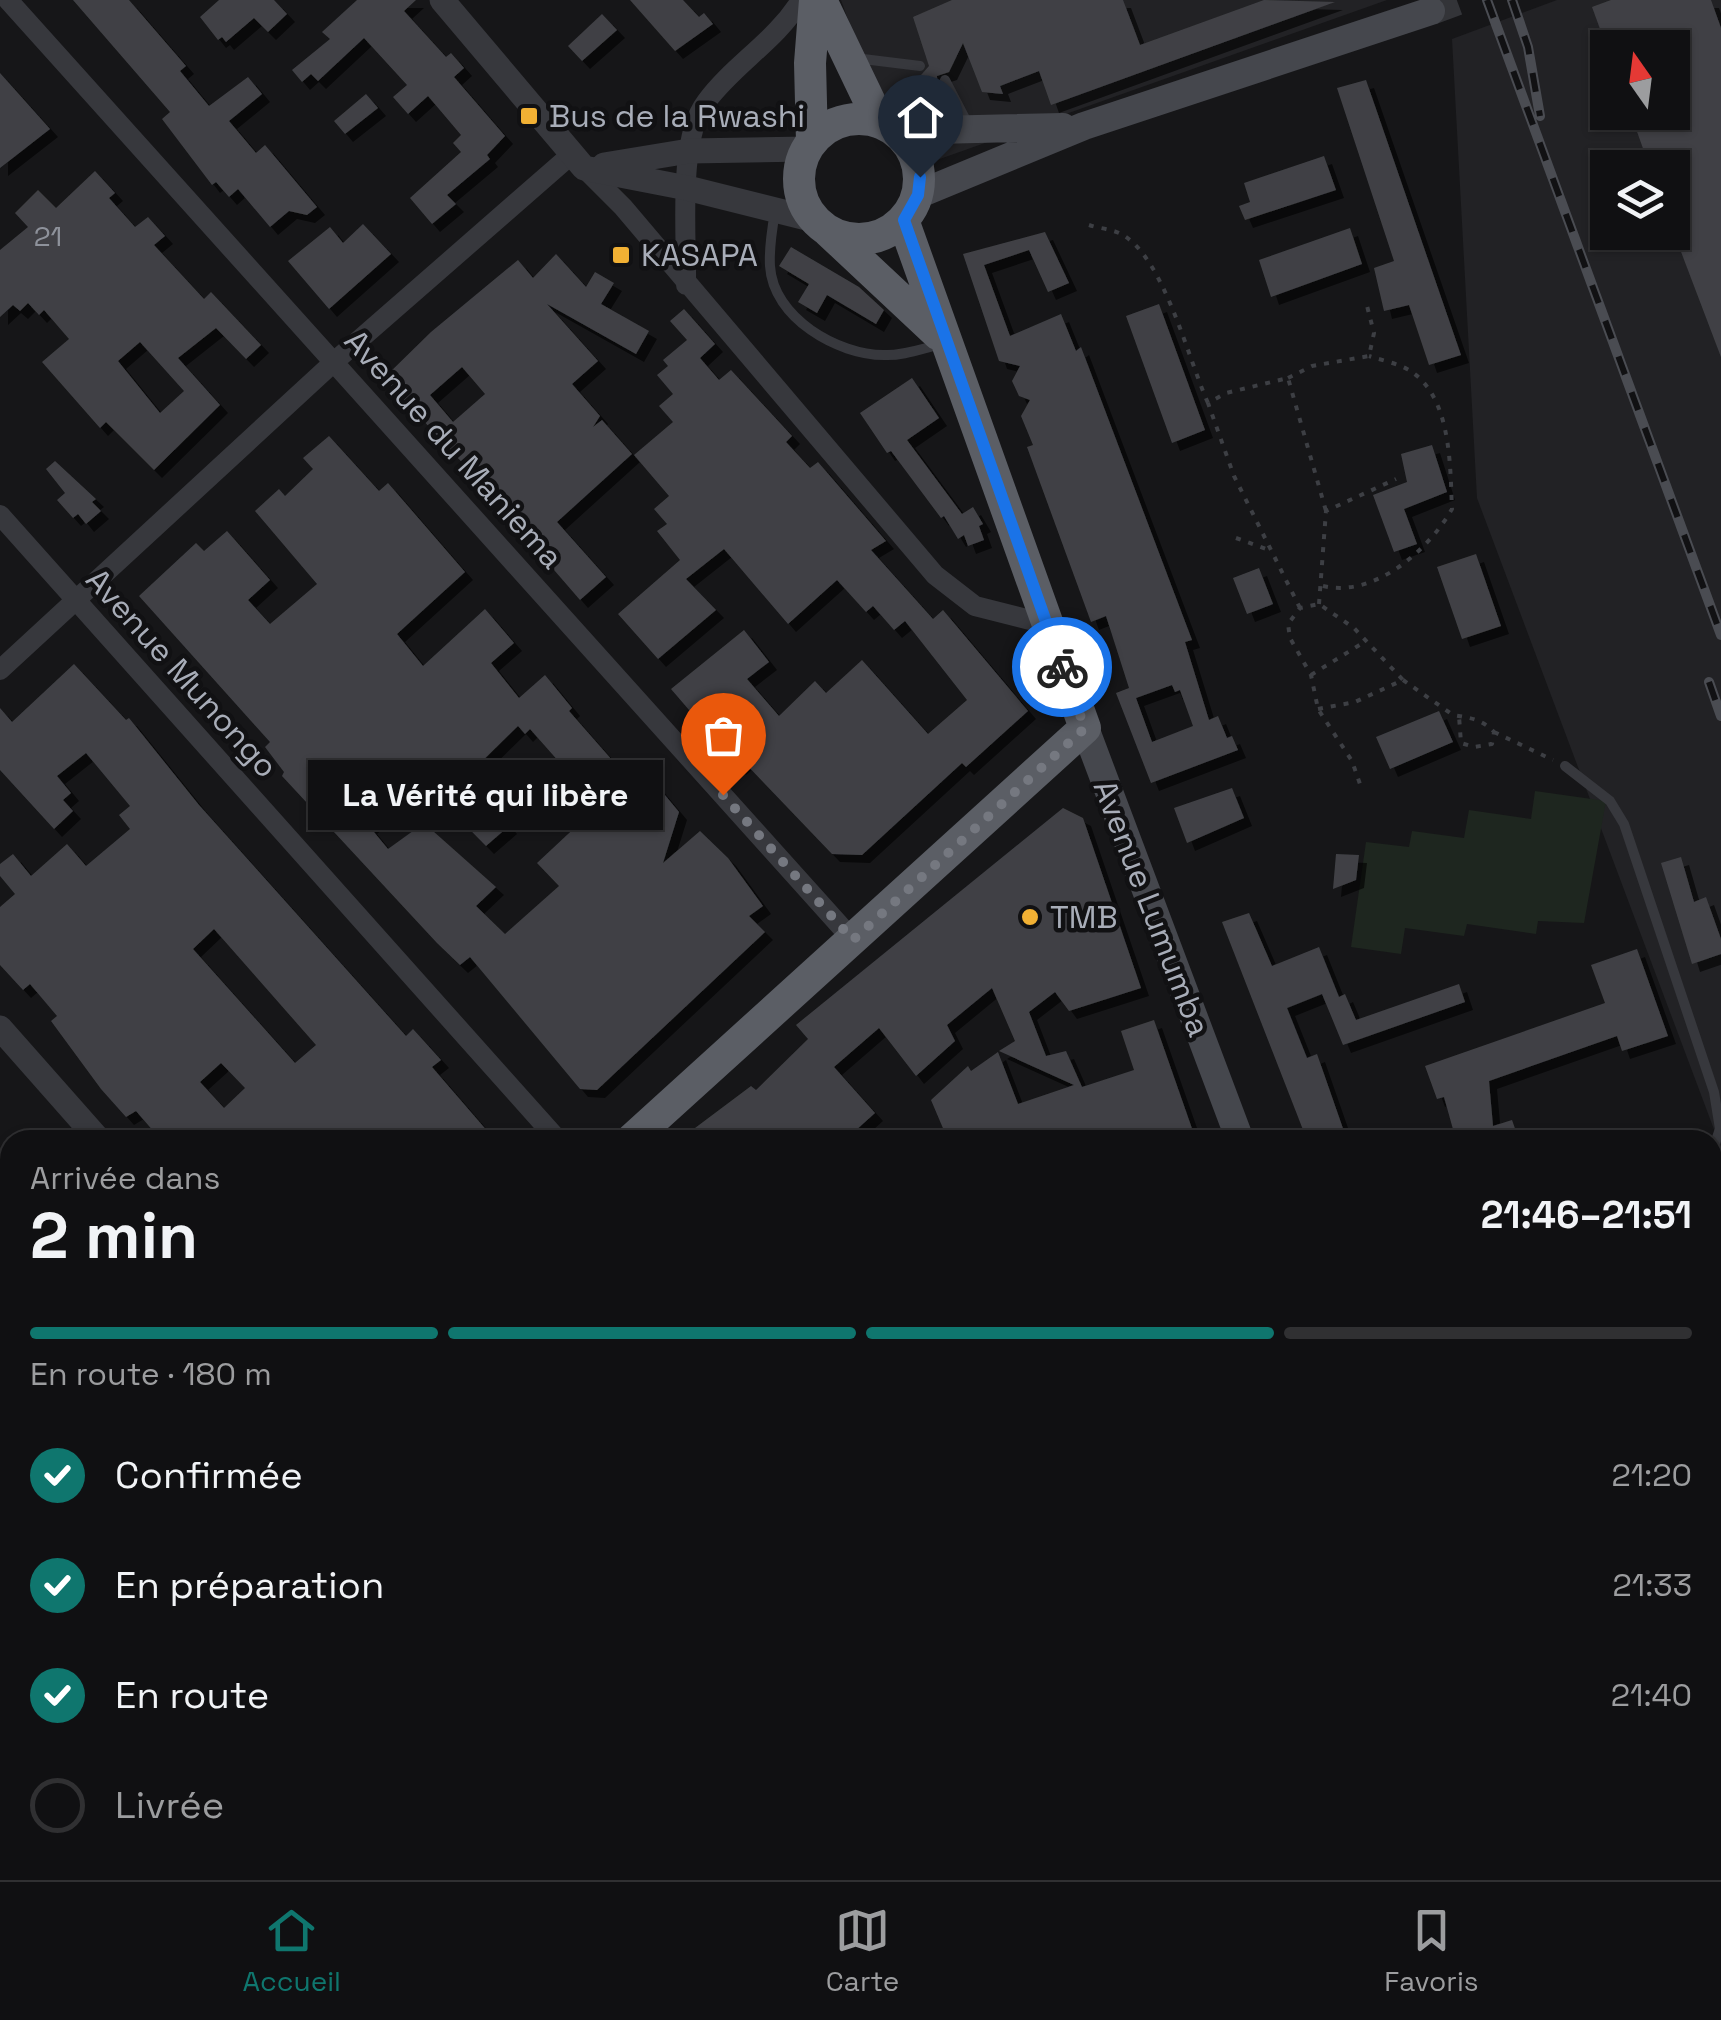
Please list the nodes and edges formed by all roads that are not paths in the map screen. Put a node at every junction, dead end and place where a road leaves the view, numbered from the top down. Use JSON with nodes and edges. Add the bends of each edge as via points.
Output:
{"nodes":[{"id":1,"x":8,"y":0,"type":"edge"},
{"id":2,"x":442,"y":0,"type":"edge"},
{"id":3,"x":801,"y":0,"type":"edge"},
{"id":4,"x":818,"y":0,"type":"edge"},
{"id":5,"x":1431,"y":11,"type":"tunnel mouth"},
{"id":6,"x":850,"y":58,"type":"junction"},
{"id":7,"x":920,"y":66,"type":"dead end"},
{"id":8,"x":945,"y":80,"type":"dead end"},
{"id":9,"x":1084,"y":126,"type":"junction"},
{"id":10,"x":888,"y":127,"type":"junction"},
{"id":11,"x":971,"y":130,"type":"junction"},
{"id":12,"x":692,"y":138,"type":"junction"},
{"id":13,"x":810,"y":145,"type":"junction"},
{"id":14,"x":578,"y":161,"type":"junction"},
{"id":15,"x":688,"y":188,"type":"junction"},
{"id":16,"x":910,"y":208,"type":"junction"},
{"id":17,"x":775,"y":212,"type":"junction"},
{"id":18,"x":821,"y":225,"type":"junction"},
{"id":19,"x":686,"y":285,"type":"junction"},
{"id":20,"x":943,"y":340,"type":"junction"},
{"id":21,"x":335,"y":361,"type":"junction"},
{"id":22,"x":0,"y":515,"type":"edge"},
{"id":23,"x":77,"y":600,"type":"junction"},
{"id":24,"x":1046,"y":624,"type":"junction"},
{"id":25,"x":0,"y":670,"type":"edge"},
{"id":26,"x":1085,"y":728,"type":"junction"},
{"id":27,"x":1565,"y":766,"type":"road end"},
{"id":28,"x":853,"y":940,"type":"junction"},
{"id":29,"x":0,"y":1028,"type":"edge"},
{"id":30,"x":90,"y":1130,"type":"edge"},
{"id":31,"x":549,"y":1130,"type":"edge"},
{"id":32,"x":642,"y":1130,"type":"edge"},
{"id":33,"x":1236,"y":1130,"type":"edge"},
{"id":34,"x":1720,"y":1130,"type":"edge"}],
"edges":[{"from":1,"to":21,"type":"street","name":"Avenue du Maniema"},
{"from":2,"to":14,"type":"street"},
{"from":3,"to":12,"type":"street","via":[[703,105]]},
{"from":4,"to":6,"type":"highway","name":"Avenue Lumumba"},
{"from":4,"to":13,"type":"highway","name":"Avenue Lumumba"},
{"from":5,"to":9,"type":"main road"},
{"from":6,"to":7,"type":"lane"},
{"from":6,"to":10,"type":"highway","name":"Avenue Lumumba"},
{"from":8,"to":11,"type":"lane"},
{"from":9,"to":11,"type":"main road"},
{"from":9,"to":16,"type":"main road"},
{"from":10,"to":11,"type":"main road"},
{"from":10,"to":13,"type":"highway","via":[[844,121]]},
{"from":10,"to":16,"type":"highway","name":"Avenue Lumumba","via":[[916,160]]},
{"from":12,"to":13,"type":"street"},
{"from":12,"to":14,"type":"street"},
{"from":12,"to":15,"type":"street"},
{"from":13,"to":18,"type":"highway","name":"Avenue Lumumba","via":[[799,186]]},
{"from":14,"to":15,"type":"street"},
{"from":14,"to":19,"type":"street"},
{"from":14,"to":21,"type":"street"},
{"from":15,"to":17,"type":"street"},
{"from":15,"to":19,"type":"street"},
{"from":16,"to":18,"type":"highway","via":[[867,239]]},
{"from":16,"to":20,"type":"highway","name":"Avenue Lumumba"},
{"from":17,"to":18,"type":"street"},
{"from":17,"to":20,"type":"lane","via":[[772,278],[812,330],[832,344],[888,356]]},
{"from":18,"to":20,"type":"highway","name":"Avenue Lumumba"},
{"from":19,"to":24,"type":"street","via":[[935,575],[975,606]]},
{"from":20,"to":24,"type":"highway","name":"Avenue Lumumba"},
{"from":21,"to":23,"type":"street"},
{"from":21,"to":28,"type":"street","name":"Avenue du Maniema"},
{"from":22,"to":23,"type":"street","name":"Avenue Munongo"},
{"from":23,"to":25,"type":"street"},
{"from":23,"to":31,"type":"street","name":"Avenue Munongo"},
{"from":24,"to":26,"type":"highway","name":"Avenue Lumumba"},
{"from":26,"to":28,"type":"highway"},
{"from":26,"to":33,"type":"main road","name":"Avenue Lumumba"},
{"from":27,"to":34,"type":"lane","via":[[1610,801],[1624,824],[1714,1092]]},
{"from":28,"to":32,"type":"highway"},
{"from":29,"to":30,"type":"street"}]}
